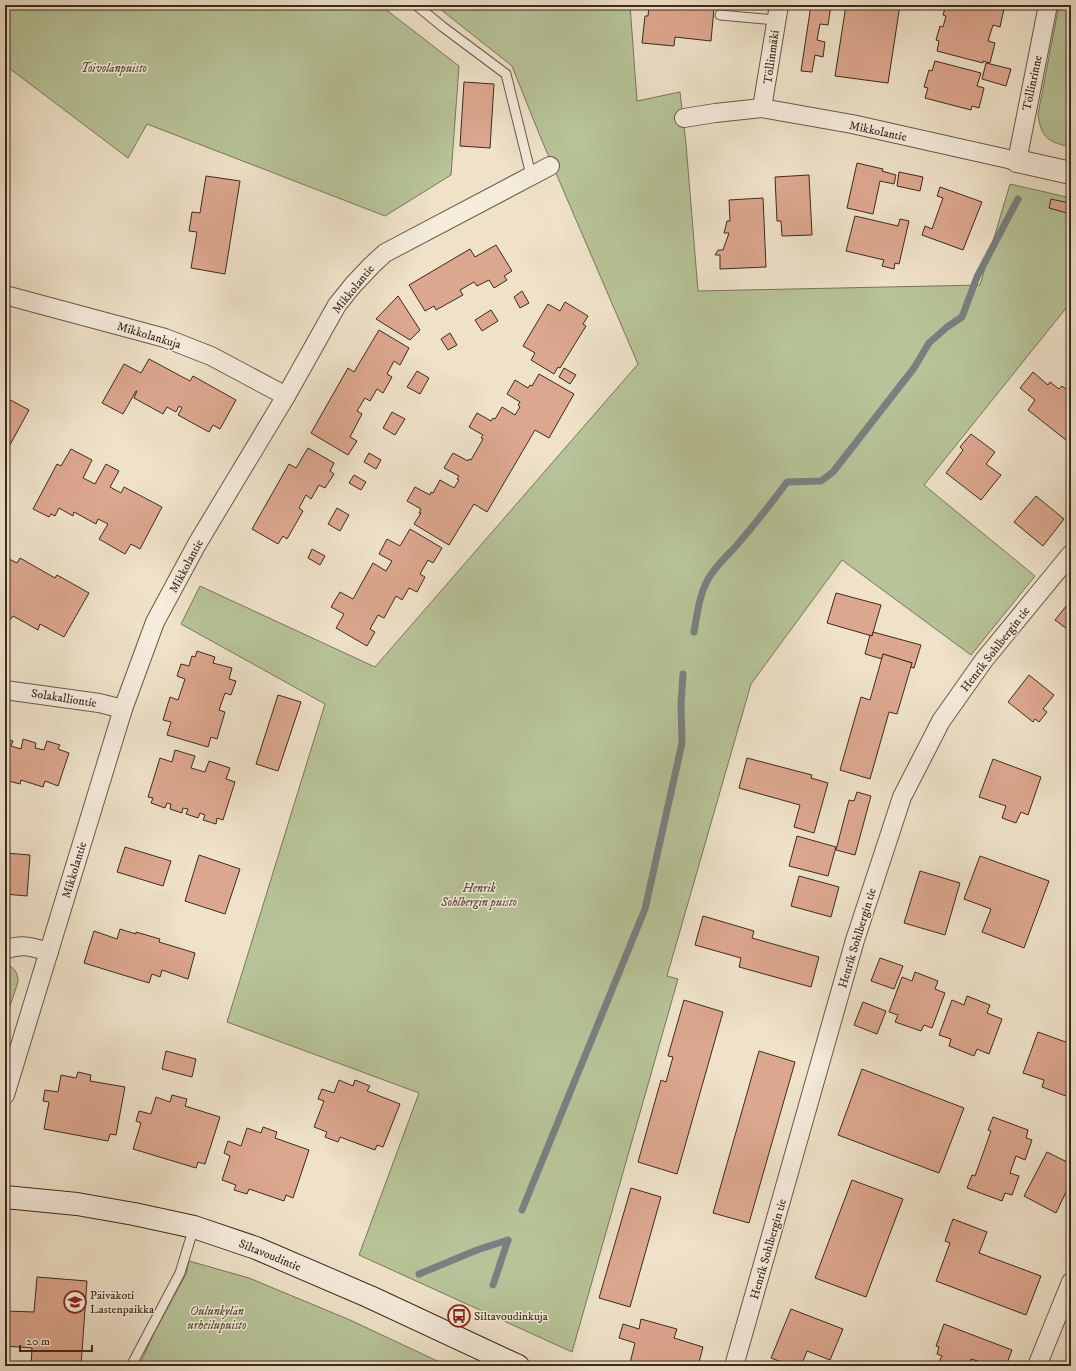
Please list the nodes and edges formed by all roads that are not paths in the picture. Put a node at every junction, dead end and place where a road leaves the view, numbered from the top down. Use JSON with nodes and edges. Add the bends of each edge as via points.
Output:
{"nodes":[{"id":1,"x":416,"y":5,"type":"edge"},
{"id":2,"x":1048,"y":5,"type":"edge"},
{"id":3,"x":777,"y":13,"type":"edge"},
{"id":4,"x":720,"y":15,"type":"dead end"},
{"id":5,"x":762,"y":108,"type":"junction"},
{"id":6,"x":684,"y":118,"type":"dead end"},
{"id":7,"x":1017,"y":161,"type":"junction"},
{"id":8,"x":550,"y":166,"type":"dead end"},
{"id":9,"x":1071,"y":173,"type":"edge"},
{"id":10,"x":532,"y":175,"type":"junction"},
{"id":11,"x":5,"y":295,"type":"edge"},
{"id":12,"x":286,"y":396,"type":"junction"},
{"id":13,"x":1071,"y":554,"type":"edge"},
{"id":14,"x":5,"y":690,"type":"edge"},
{"id":15,"x":123,"y":709,"type":"junction"},
{"id":16,"x":5,"y":950,"type":"edge"},
{"id":17,"x":49,"y":952,"type":"junction"},
{"id":18,"x":5,"y":1095,"type":"edge"},
{"id":19,"x":5,"y":1197,"type":"edge"},
{"id":20,"x":194,"y":1227,"type":"junction"},
{"id":21,"x":1071,"y":1282,"type":"edge"},
{"id":22,"x":131,"y":1366,"type":"edge"},
{"id":23,"x":518,"y":1366,"type":"edge"},
{"id":24,"x":734,"y":1366,"type":"edge"},
{"id":25,"x":1037,"y":1366,"type":"edge"}],
"edges":[{"from":1,"to":10,"type":"lane","via":[[506,74]]},
{"from":2,"to":7,"type":"street","name":"Töllinrinne"},
{"from":3,"to":4,"type":"lane"},
{"from":3,"to":5,"type":"street","name":"Töllinmäki"},
{"from":5,"to":6,"type":"street","name":"Mikkolantie","via":[[715,112]]},
{"from":5,"to":7,"type":"street","name":"Mikkolantie","via":[[852,124]]},
{"from":7,"to":9,"type":"main road","name":"Mikkolantie"},
{"from":8,"to":10,"type":"street","name":"Mikkolantie"},
{"from":10,"to":12,"type":"street","name":"Mikkolantie","via":[[385,253],[337,305]]},
{"from":11,"to":12,"type":"street","name":"Mikkolankuja","via":[[165,338],[211,356]]},
{"from":12,"to":15,"type":"street","name":"Mikkolantie","via":[[197,544],[155,622]]},
{"from":13,"to":24,"type":"street","name":"Henrik Sohlbergin tie","via":[[984,660],[941,721],[902,797],[855,940]]},
{"from":14,"to":15,"type":"street","name":"Solakalliontie","via":[[99,703]]},
{"from":15,"to":17,"type":"street","name":"Mikkolantie"},
{"from":16,"to":17,"type":"street","via":[[15,946]]},
{"from":17,"to":18,"type":"street","name":"Mikkolantie"},
{"from":19,"to":20,"type":"main road","name":"Siltavoudintie","via":[[77,1204]]},
{"from":20,"to":22,"type":"lane","via":[[180,1273]]},
{"from":20,"to":23,"type":"main road","name":"Siltavoudintie","via":[[256,1248],[370,1297]]},
{"from":21,"to":25,"type":"street"}]}
